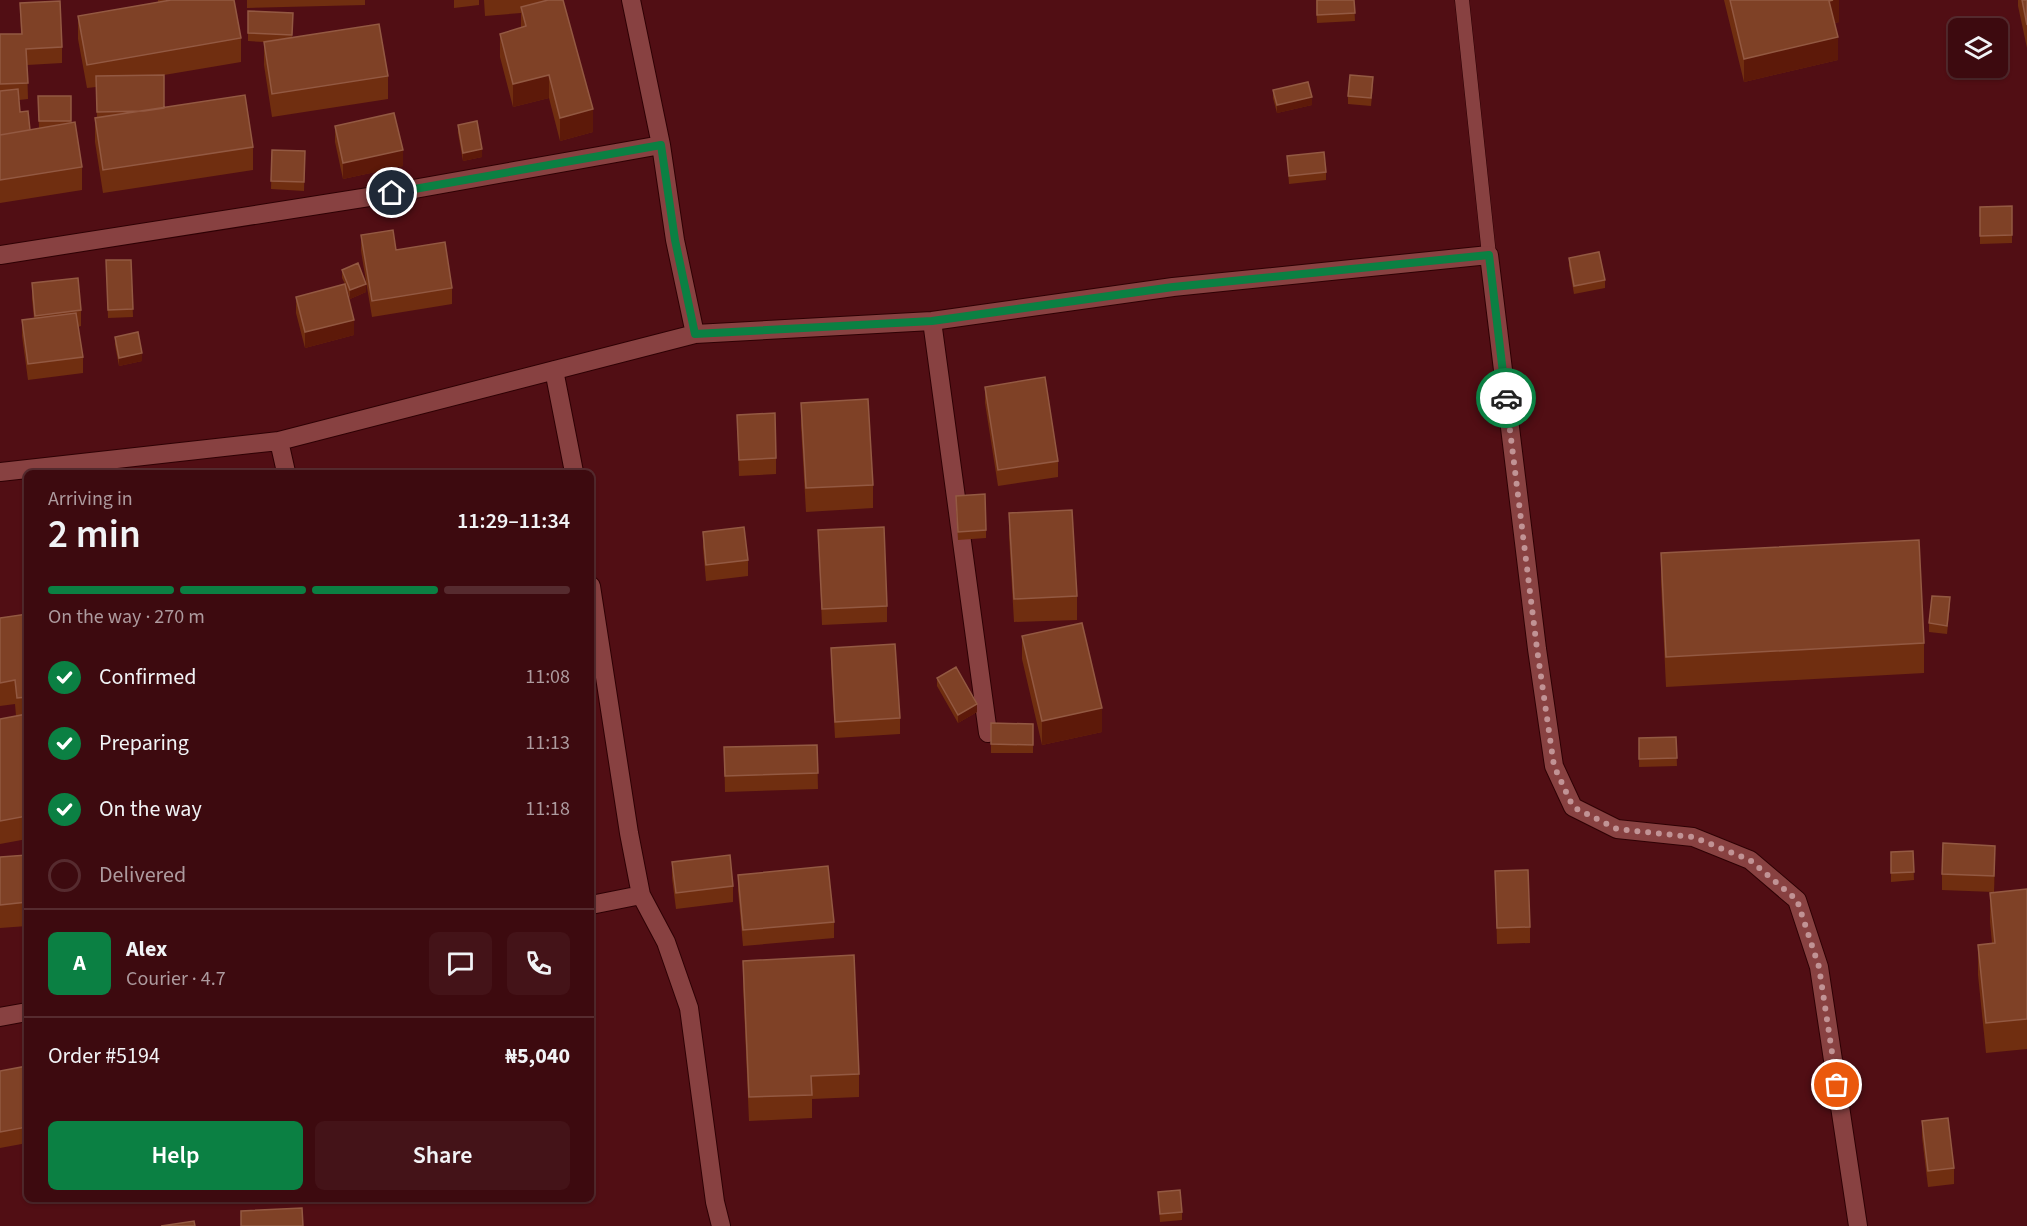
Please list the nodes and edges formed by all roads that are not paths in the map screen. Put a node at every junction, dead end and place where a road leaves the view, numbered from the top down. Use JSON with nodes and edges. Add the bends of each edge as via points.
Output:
{"nodes":[{"id":1,"x":631,"y":0,"type":"edge"},
{"id":2,"x":1462,"y":0,"type":"edge"},
{"id":3,"x":661,"y":145,"type":"junction"},
{"id":4,"x":0,"y":255,"type":"edge"},
{"id":5,"x":1489,"y":255,"type":"junction"},
{"id":6,"x":932,"y":321,"type":"junction"},
{"id":7,"x":695,"y":334,"type":"junction"},
{"id":8,"x":554,"y":370,"type":"junction"},
{"id":9,"x":279,"y":441,"type":"junction"},
{"id":10,"x":286,"y":470,"type":"edge"},
{"id":11,"x":574,"y":470,"type":"edge"},
{"id":12,"x":0,"y":472,"type":"edge"},
{"id":13,"x":594,"y":606,"type":"edge"},
{"id":14,"x":988,"y":733,"type":"edge"},
{"id":15,"x":641,"y":895,"type":"junction"},
{"id":16,"x":594,"y":904,"type":"edge"},
{"id":17,"x":24,"y":1013,"type":"edge"},
{"id":18,"x":0,"y":1017,"type":"edge"},
{"id":19,"x":721,"y":1226,"type":"edge"},
{"id":20,"x":1858,"y":1226,"type":"edge"}],
"edges":[{"from":1,"to":3,"type":"street"},
{"from":2,"to":5,"type":"lane"},
{"from":3,"to":4,"type":"street","via":[[369,197]]},
{"from":3,"to":7,"type":"street","via":[[675,240]]},
{"from":5,"to":6,"type":"street","via":[[1173,287]]},
{"from":5,"to":20,"type":"street","via":[[1554,766],[1573,807],[1617,829],[1693,837],[1750,860],[1797,900],[1819,967]]},
{"from":6,"to":7,"type":"street"},
{"from":6,"to":14,"type":"street"},
{"from":7,"to":8,"type":"street"},
{"from":8,"to":9,"type":"street"},
{"from":8,"to":11,"type":"street"},
{"from":9,"to":10,"type":"street"},
{"from":9,"to":12,"type":"street"},
{"from":13,"to":15,"type":"street"},
{"from":15,"to":16,"type":"street"},
{"from":15,"to":19,"type":"street","via":[[666,942],[689,1008]]},
{"from":17,"to":18,"type":"street"}]}
